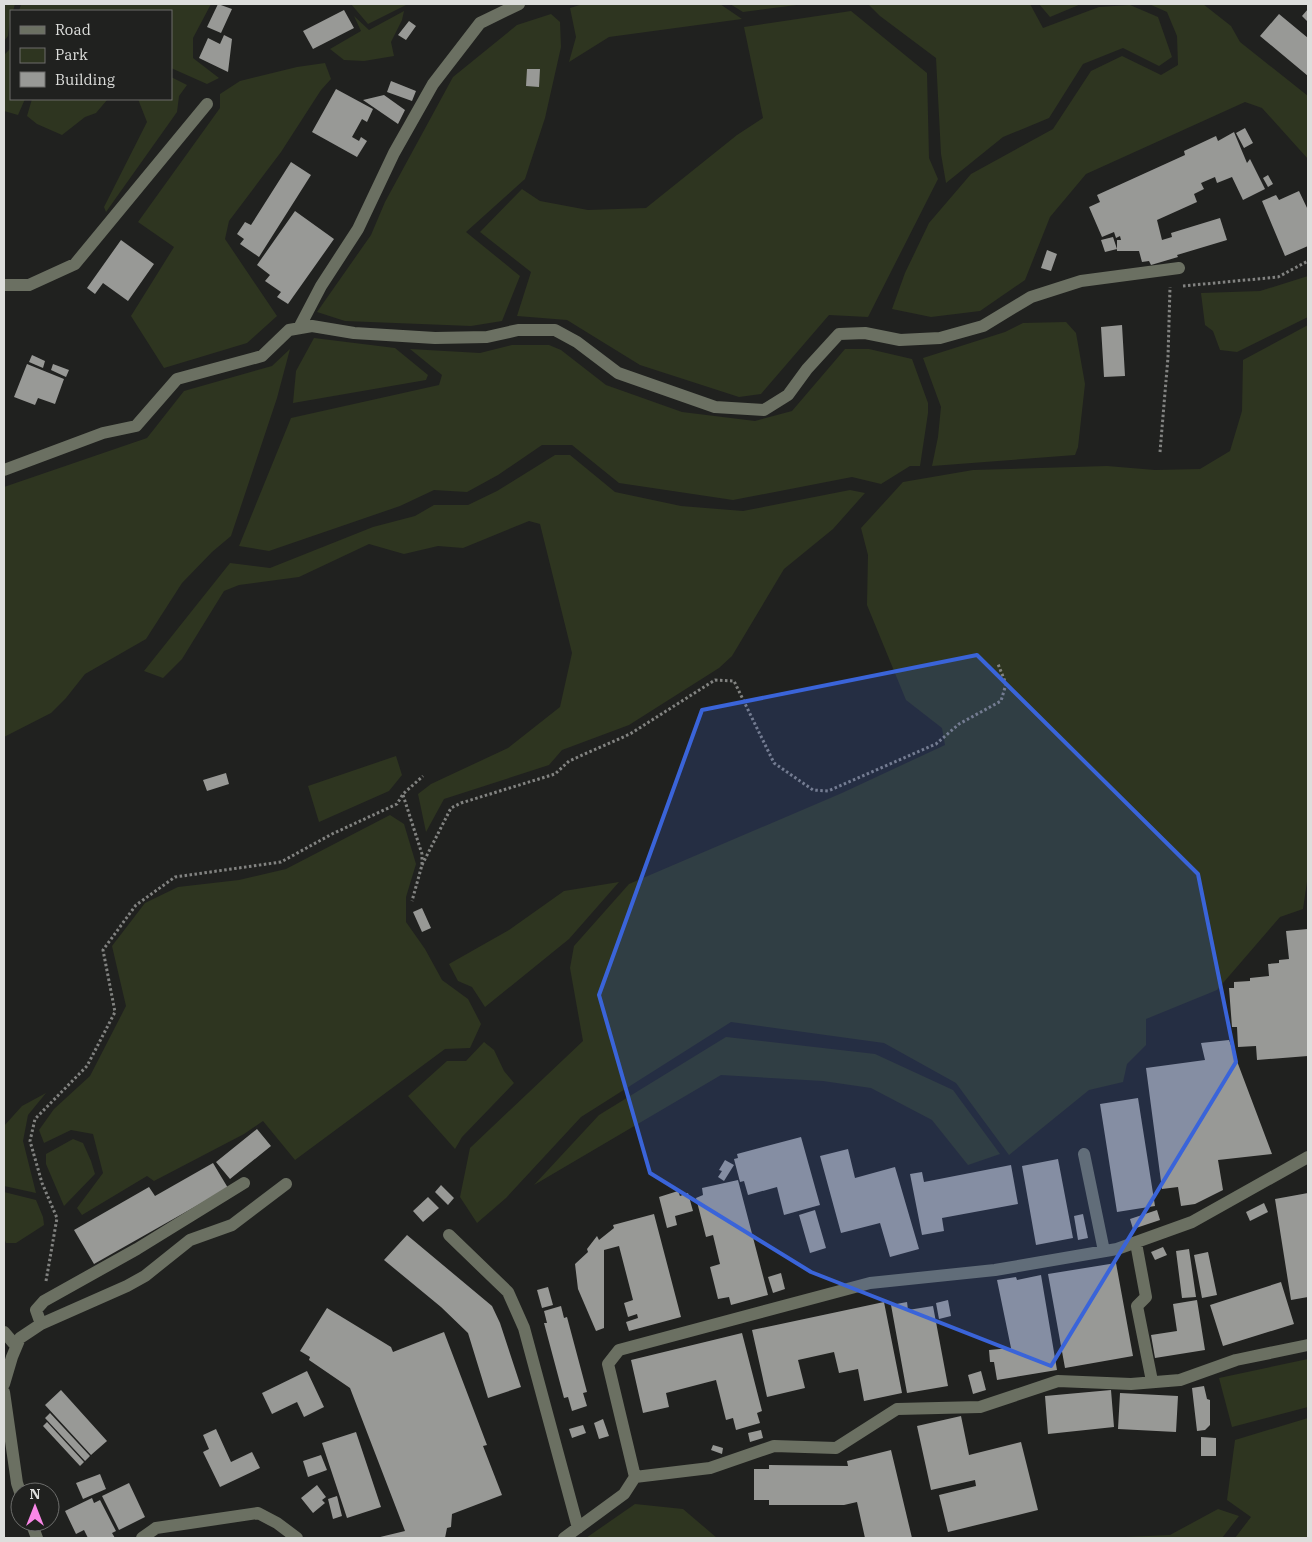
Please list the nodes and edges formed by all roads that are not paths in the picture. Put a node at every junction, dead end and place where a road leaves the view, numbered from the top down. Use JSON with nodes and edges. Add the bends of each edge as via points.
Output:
{"nodes":[{"id":1,"x":518,"y":4,"type":"edge"},
{"id":2,"x":207,"y":104,"type":"dead end"},
{"id":3,"x":1174,"y":269,"type":"road end"},
{"id":4,"x":4,"y":285,"type":"edge"},
{"id":5,"x":299,"y":328,"type":"junction"},
{"id":6,"x":4,"y":470,"type":"edge"},
{"id":7,"x":1084,"y":1154,"type":"dead end"},
{"id":8,"x":1308,"y":1157,"type":"edge"},
{"id":9,"x":244,"y":1183,"type":"dead end"},
{"id":10,"x":286,"y":1184,"type":"dead end"},
{"id":11,"x":449,"y":1235,"type":"dead end"},
{"id":12,"x":1136,"y":1243,"type":"junction"},
{"id":13,"x":1104,"y":1251,"type":"junction"},
{"id":14,"x":41,"y":1324,"type":"junction"},
{"id":15,"x":4,"y":1332,"type":"edge"},
{"id":16,"x":1308,"y":1345,"type":"edge"},
{"id":17,"x":16,"y":1346,"type":"junction"},
{"id":18,"x":1152,"y":1382,"type":"junction"},
{"id":19,"x":4,"y":1384,"type":"edge"},
{"id":20,"x":4,"y":1392,"type":"edge"},
{"id":21,"x":635,"y":1477,"type":"junction"},
{"id":22,"x":17,"y":1482,"type":"edge"},
{"id":23,"x":578,"y":1528,"type":"junction"},
{"id":24,"x":142,"y":1538,"type":"edge"},
{"id":25,"x":297,"y":1538,"type":"edge"},
{"id":26,"x":564,"y":1538,"type":"edge"}],
"edges":[{"from":1,"to":5,"type":"street","via":[[480,23],[432,84],[358,228]]},
{"from":2,"to":4,"type":"street","via":[[75,264],[29,285]]},
{"from":3,"to":5,"type":"street","via":[[1081,281],[1031,297],[983,326],[940,338],[900,340],[865,333],[838,334],[788,395],[764,410],[715,407],[618,374],[577,342],[554,330],[435,338],[354,333],[312,326]]},
{"from":5,"to":6,"type":"street","via":[[288,330],[262,356],[177,379],[136,426],[103,433]]},
{"from":7,"to":13,"type":"street"},
{"from":8,"to":12,"type":"street","via":[[1192,1222]]},
{"from":9,"to":14,"type":"street","via":[[44,1301],[36,1310]]},
{"from":10,"to":14,"type":"street","via":[[232,1225],[190,1240],[127,1286]]},
{"from":11,"to":23,"type":"street","via":[[508,1292],[524,1328]]},
{"from":12,"to":13,"type":"street"},
{"from":12,"to":18,"type":"street","via":[[1146,1297],[1137,1306]]},
{"from":13,"to":21,"type":"street","via":[[995,1270],[870,1284],[620,1350],[608,1364]]},
{"from":14,"to":17,"type":"street","via":[[20,1338]]},
{"from":15,"to":17,"type":"street"},
{"from":16,"to":18,"type":"street","via":[[1236,1360],[1180,1380]]},
{"from":17,"to":19,"type":"street"},
{"from":18,"to":21,"type":"street","via":[[1058,1382],[980,1407],[897,1409],[836,1448],[774,1446],[710,1468]]},
{"from":20,"to":22,"type":"street"},
{"from":21,"to":23,"type":"street","via":[[624,1494]]},
{"from":23,"to":26,"type":"street"},
{"from":24,"to":25,"type":"street","via":[[156,1528],[258,1513]]}]}
